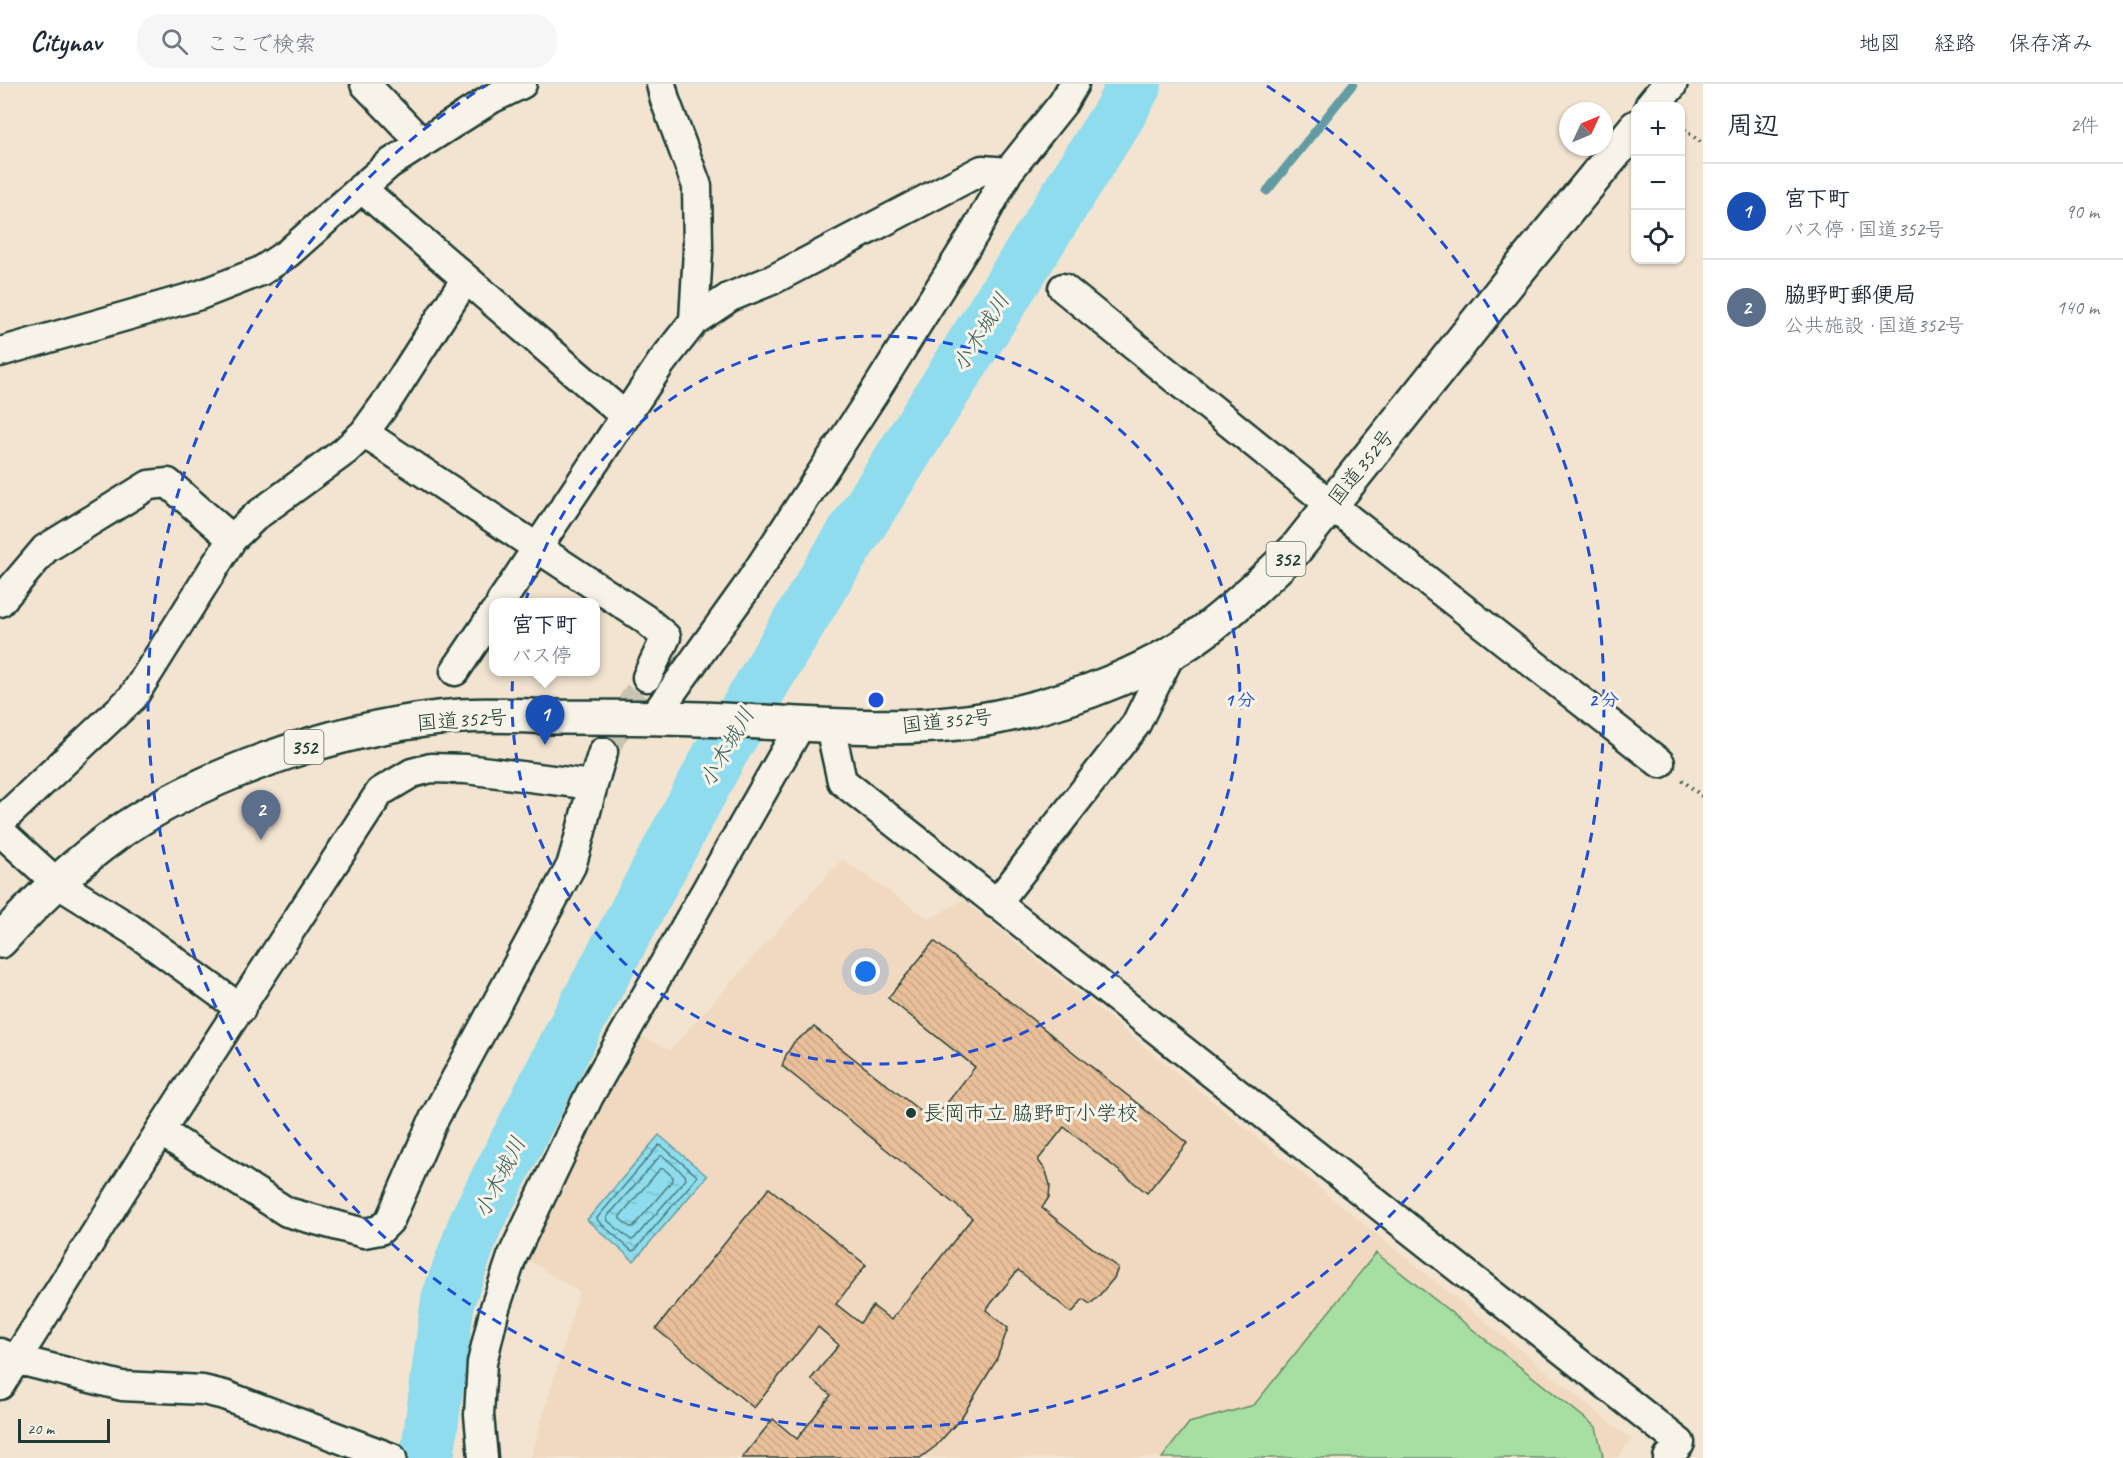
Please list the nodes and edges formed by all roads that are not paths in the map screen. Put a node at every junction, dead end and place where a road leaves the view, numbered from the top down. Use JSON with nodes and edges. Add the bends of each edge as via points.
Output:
{"nodes":[{"id":1,"x":365,"y":84,"type":"edge"},
{"id":2,"x":522,"y":84,"type":"edge"},
{"id":3,"x":661,"y":84,"type":"edge"},
{"id":4,"x":1074,"y":84,"type":"edge"},
{"id":5,"x":1631,"y":132,"type":"edge"},
{"id":6,"x":421,"y":142,"type":"junction"},
{"id":7,"x":1008,"y":172,"type":"junction"},
{"id":8,"x":361,"y":188,"type":"junction"},
{"id":9,"x":465,"y":280,"type":"junction"},
{"id":10,"x":1062,"y":288,"type":"dead end"},
{"id":11,"x":694,"y":321,"type":"junction"},
{"id":12,"x":0,"y":352,"type":"edge"},
{"id":13,"x":626,"y":416,"type":"junction"},
{"id":14,"x":364,"y":433,"type":"junction"},
{"id":15,"x":1331,"y":505,"type":"junction"},
{"id":16,"x":232,"y":539,"type":"junction"},
{"id":17,"x":537,"y":549,"type":"junction"},
{"id":18,"x":504,"y":598,"type":"edge"},
{"id":19,"x":0,"y":602,"type":"edge"},
{"id":20,"x":489,"y":621,"type":"edge"},
{"id":21,"x":1171,"y":653,"type":"junction"},
{"id":22,"x":455,"y":671,"type":"dead end"},
{"id":23,"x":648,"y":677,"type":"tunnel mouth"},
{"id":24,"x":660,"y":718,"type":"junction"},
{"id":25,"x":802,"y":724,"type":"junction"},
{"id":26,"x":603,"y":752,"type":"tunnel mouth"},
{"id":27,"x":1660,"y":763,"type":"dead end"},
{"id":28,"x":592,"y":785,"type":"junction"},
{"id":29,"x":0,"y":822,"type":"edge"},
{"id":30,"x":0,"y":831,"type":"edge"},
{"id":31,"x":57,"y":883,"type":"junction"},
{"id":32,"x":996,"y":904,"type":"junction"},
{"id":33,"x":0,"y":941,"type":"edge"},
{"id":34,"x":242,"y":1008,"type":"junction"},
{"id":35,"x":160,"y":1131,"type":"junction"},
{"id":36,"x":8,"y":1356,"type":"edge"},
{"id":37,"x":0,"y":1385,"type":"edge"},
{"id":38,"x":377,"y":1455,"type":"edge"},
{"id":39,"x":483,"y":1458,"type":"edge"},
{"id":40,"x":1668,"y":1458,"type":"edge"}],
"edges":[{"from":1,"to":6,"type":"street"},
{"from":2,"to":6,"type":"street"},
{"from":3,"to":11,"type":"street","via":[[697,186]]},
{"from":4,"to":7,"type":"street"},
{"from":5,"to":15,"type":"highway","name":"国道352号","number":"352"},
{"from":6,"to":8,"type":"street"},
{"from":7,"to":11,"type":"street","via":[[982,170],[772,280],[730,297]]},
{"from":7,"to":24,"type":"street","via":[[874,393]]},
{"from":8,"to":9,"type":"street"},
{"from":8,"to":12,"type":"street","via":[[288,253],[244,279]]},
{"from":9,"to":13,"type":"street"},
{"from":9,"to":14,"type":"street"},
{"from":10,"to":15,"type":"street"},
{"from":11,"to":13,"type":"street"},
{"from":13,"to":17,"type":"street"},
{"from":14,"to":16,"type":"street"},
{"from":14,"to":17,"type":"street"},
{"from":15,"to":21,"type":"highway","name":"国道352号","number":"352","via":[[1295,550],[1259,585],[1209,628]]},
{"from":15,"to":27,"type":"street"},
{"from":16,"to":19,"type":"street","via":[[168,483],[149,485],[45,549]]},
{"from":16,"to":29,"type":"street","via":[[133,697]]},
{"from":17,"to":18,"type":"street"},
{"from":17,"to":23,"type":"street","via":[[645,619],[666,637]]},
{"from":20,"to":22,"type":"street"},
{"from":21,"to":25,"type":"highway","name":"国道352号","number":"352","via":[[1073,696],[1012,714],[907,726]]},
{"from":21,"to":32,"type":"street","via":[[1136,724]]},
{"from":24,"to":25,"type":"highway","name":"国道352号","number":"352"},
{"from":24,"to":31,"type":"highway","name":"国道352号","number":"352","via":[[440,718],[327,740],[225,776],[168,802],[114,836]]},
{"from":25,"to":32,"type":"street","via":[[842,782]]},
{"from":25,"to":39,"type":"street","via":[[589,1096],[512,1257],[482,1364],[478,1415]]},
{"from":26,"to":28,"type":"street"},
{"from":28,"to":34,"type":"street","via":[[431,768],[381,779]]},
{"from":28,"to":35,"type":"street","via":[[571,866],[435,1119],[397,1208],[380,1230],[364,1233],[287,1212]]},
{"from":30,"to":31,"type":"street"},
{"from":31,"to":33,"type":"highway","name":"国道352号","number":"352"},
{"from":31,"to":34,"type":"street","via":[[131,929]]},
{"from":32,"to":40,"type":"street","via":[[1680,1443]]},
{"from":34,"to":35,"type":"street"},
{"from":35,"to":36,"type":"street"},
{"from":36,"to":37,"type":"street"},
{"from":36,"to":38,"type":"street","via":[[122,1386],[203,1390],[224,1395]]}]}
